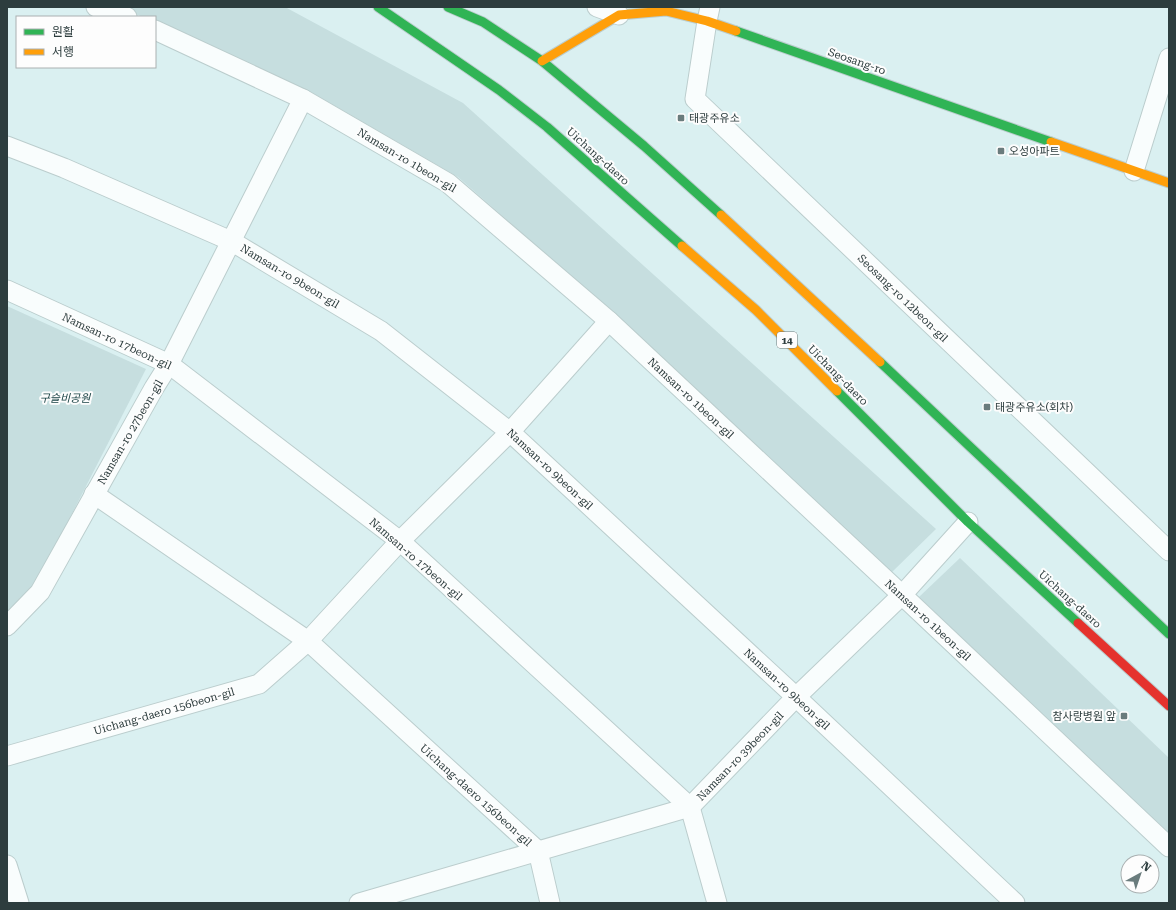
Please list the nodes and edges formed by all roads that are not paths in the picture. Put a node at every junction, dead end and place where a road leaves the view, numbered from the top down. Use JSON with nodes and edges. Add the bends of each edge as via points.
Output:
{"nodes":[{"id":1,"x":96,"y":7,"type":"edge"},
{"id":2,"x":378,"y":7,"type":"edge"},
{"id":3,"x":448,"y":7,"type":"edge"},
{"id":4,"x":596,"y":7,"type":"edge"},
{"id":5,"x":708,"y":14,"type":"edge"},
{"id":6,"x":619,"y":15,"type":"junction"},
{"id":7,"x":124,"y":16,"type":"edge"},
{"id":8,"x":156,"y":30,"type":"edge"},
{"id":9,"x":1169,"y":58,"type":"edge"},
{"id":10,"x":542,"y":60,"type":"junction"},
{"id":11,"x":303,"y":99,"type":"junction"},
{"id":12,"x":7,"y":146,"type":"edge"},
{"id":13,"x":1134,"y":171,"type":"junction"},
{"id":14,"x":1169,"y":183,"type":"edge"},
{"id":15,"x":231,"y":241,"type":"junction"},
{"id":16,"x":7,"y":290,"type":"edge"},
{"id":17,"x":609,"y":321,"type":"junction"},
{"id":18,"x":169,"y":364,"type":"junction"},
{"id":19,"x":510,"y":432,"type":"junction"},
{"id":20,"x":94,"y":494,"type":"junction"},
{"id":21,"x":968,"y":522,"type":"junction"},
{"id":22,"x":400,"y":542,"type":"junction"},
{"id":23,"x":1169,"y":551,"type":"edge"},
{"id":24,"x":902,"y":595,"type":"junction"},
{"id":25,"x":7,"y":626,"type":"edge"},
{"id":26,"x":1169,"y":634,"type":"edge"},
{"id":27,"x":308,"y":641,"type":"junction"},
{"id":28,"x":796,"y":697,"type":"junction"},
{"id":29,"x":1169,"y":706,"type":"edge"},
{"id":30,"x":7,"y":756,"type":"edge"},
{"id":31,"x":690,"y":807,"type":"junction"},
{"id":32,"x":1169,"y":848,"type":"edge"},
{"id":33,"x":538,"y":851,"type":"junction"},
{"id":34,"x":7,"y":865,"type":"edge"},
{"id":35,"x":19,"y":903,"type":"edge"},
{"id":36,"x":359,"y":903,"type":"edge"},
{"id":37,"x":550,"y":903,"type":"edge"},
{"id":38,"x":717,"y":903,"type":"edge"},
{"id":39,"x":1015,"y":903,"type":"edge"}],
"edges":[{"from":1,"to":7,"type":"street"},
{"from":2,"to":21,"type":"main road","name":"Uichang-daero","number":"14","via":[[499,90],[547,127],[756,310]]},
{"from":3,"to":10,"type":"main road","via":[[483,22]]},
{"from":4,"to":6,"type":"street"},
{"from":5,"to":6,"type":"main road","name":"Seosang-ro","via":[[666,11]]},
{"from":5,"to":13,"type":"main road","name":"Seosang-ro"},
{"from":5,"to":23,"type":"street","name":"Seosang-ro 12beon-gil","via":[[695,99]]},
{"from":6,"to":10,"type":"main road","name":"Seosang-ro"},
{"from":8,"to":11,"type":"street","name":"Namsan-ro 1beon-gil"},
{"from":9,"to":13,"type":"street"},
{"from":10,"to":26,"type":"main road","via":[[644,146],[782,270]]},
{"from":11,"to":15,"type":"street","name":"Namsan-ro 27beon-gil"},
{"from":11,"to":17,"type":"street","name":"Namsan-ro 1beon-gil","via":[[448,183]]},
{"from":12,"to":15,"type":"street","name":"Namsan-ro 9beon-gil","via":[[64,168]]},
{"from":13,"to":14,"type":"main road","name":"Seosang-ro"},
{"from":15,"to":18,"type":"street","name":"Namsan-ro 27beon-gil"},
{"from":15,"to":19,"type":"street","name":"Namsan-ro 9beon-gil","via":[[381,331]]},
{"from":16,"to":18,"type":"street","name":"Namsan-ro 17beon-gil"},
{"from":17,"to":19,"type":"street","name":"Uichang-daero 156beon-gil"},
{"from":17,"to":24,"type":"street","name":"Namsan-ro 1beon-gil"},
{"from":18,"to":20,"type":"street","name":"Namsan-ro 27beon-gil"},
{"from":18,"to":22,"type":"street","name":"Namsan-ro 17beon-gil"},
{"from":19,"to":22,"type":"street","name":"Uichang-daero 156beon-gil"},
{"from":19,"to":28,"type":"street","name":"Namsan-ro 9beon-gil"},
{"from":20,"to":25,"type":"street","name":"Namsan-ro 27beon-gil","via":[[40,592]]},
{"from":20,"to":27,"type":"street"},
{"from":21,"to":24,"type":"street","name":"Namsan-ro 39beon-gil"},
{"from":21,"to":29,"type":"main road","name":"Uichang-daero","number":"14"},
{"from":22,"to":27,"type":"street","name":"Uichang-daero 156beon-gil"},
{"from":22,"to":31,"type":"street","name":"Namsan-ro 17beon-gil"},
{"from":24,"to":28,"type":"street","name":"Namsan-ro 39beon-gil"},
{"from":24,"to":32,"type":"street","name":"Namsan-ro 1beon-gil"},
{"from":27,"to":30,"type":"street","name":"Uichang-daero 156beon-gil","via":[[259,684]]},
{"from":27,"to":33,"type":"street","name":"Uichang-daero 156beon-gil"},
{"from":28,"to":31,"type":"street","name":"Namsan-ro 39beon-gil"},
{"from":28,"to":39,"type":"street","name":"Namsan-ro 9beon-gil"},
{"from":31,"to":33,"type":"street","name":"Namsan-ro 39beon-gil"},
{"from":31,"to":38,"type":"street"},
{"from":33,"to":36,"type":"street","name":"Namsan-ro 39beon-gil"},
{"from":33,"to":37,"type":"street"},
{"from":34,"to":35,"type":"street"}]}
